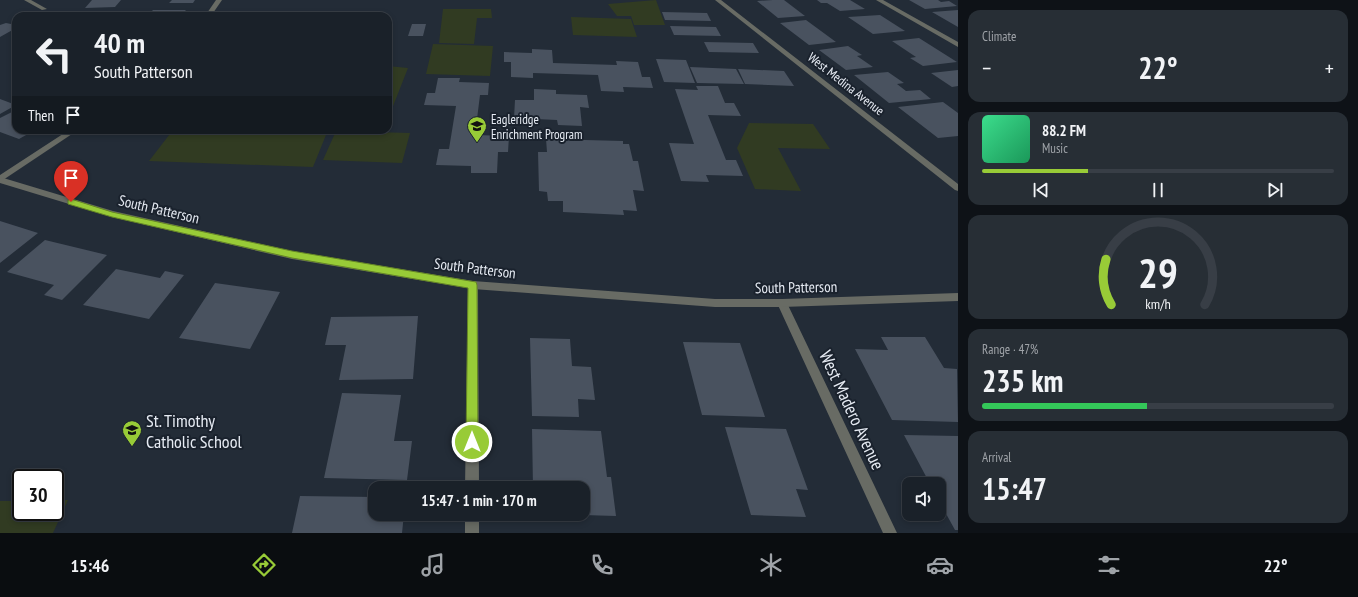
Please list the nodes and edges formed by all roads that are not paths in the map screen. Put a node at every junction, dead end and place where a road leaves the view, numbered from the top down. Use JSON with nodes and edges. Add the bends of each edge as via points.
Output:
{"nodes":[{"id":1,"x":27,"y":0,"type":"edge"},
{"id":2,"x":219,"y":0,"type":"edge"},
{"id":3,"x":718,"y":0,"type":"edge"},
{"id":4,"x":879,"y":0,"type":"edge"},
{"id":5,"x":44,"y":9,"type":"dead end"},
{"id":6,"x":211,"y":12,"type":"edge"},
{"id":7,"x":958,"y":45,"type":"edge"},
{"id":8,"x":68,"y":134,"type":"edge"},
{"id":9,"x":0,"y":179,"type":"edge"},
{"id":10,"x":958,"y":188,"type":"edge"},
{"id":11,"x":473,"y":285,"type":"junction"},
{"id":12,"x":958,"y":297,"type":"edge"},
{"id":13,"x":782,"y":303,"type":"junction"},
{"id":14,"x":472,"y":481,"type":"edge"},
{"id":15,"x":472,"y":521,"type":"edge"},
{"id":16,"x":472,"y":533,"type":"edge"},
{"id":17,"x":890,"y":533,"type":"edge"}],
"edges":[{"from":1,"to":5,"type":"street"},
{"from":2,"to":6,"type":"street"},
{"from":3,"to":10,"type":"street","name":"West Medina Avenue"},
{"from":4,"to":7,"type":"street"},
{"from":8,"to":9,"type":"street"},
{"from":9,"to":11,"type":"street","name":"South Patterson","via":[[112,214],[285,253]]},
{"from":11,"to":13,"type":"street","name":"South Patterson","via":[[715,303]]},
{"from":11,"to":14,"type":"street"},
{"from":12,"to":13,"type":"street","name":"South Patterson"},
{"from":13,"to":17,"type":"street","name":"West Madero Avenue"},
{"from":15,"to":16,"type":"street"}]}
